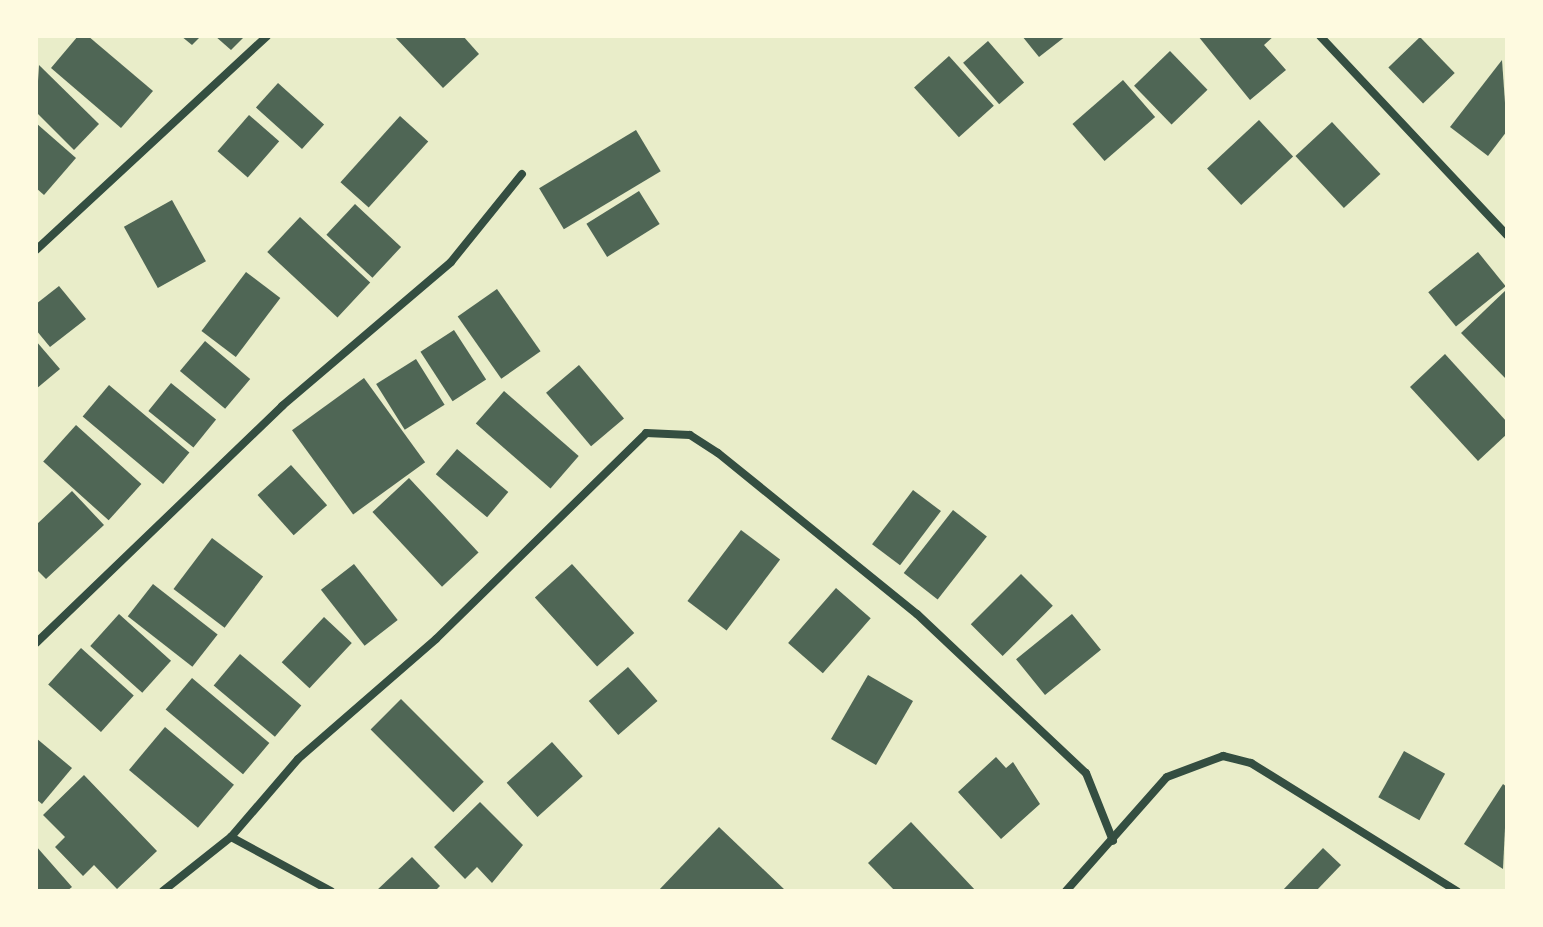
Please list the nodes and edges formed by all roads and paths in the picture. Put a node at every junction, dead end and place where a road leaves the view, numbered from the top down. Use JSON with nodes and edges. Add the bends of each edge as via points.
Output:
{"nodes":[{"id":1,"x":267,"y":36,"type":"edge"},
{"id":2,"x":1320,"y":36,"type":"edge"},
{"id":3,"x":522,"y":174,"type":"dead end"},
{"id":4,"x":1507,"y":235,"type":"edge"},
{"id":5,"x":36,"y":250,"type":"edge"},
{"id":6,"x":36,"y":643,"type":"edge"},
{"id":7,"x":231,"y":837,"type":"junction"},
{"id":8,"x":1113,"y":841,"type":"junction"},
{"id":9,"x":163,"y":891,"type":"edge"},
{"id":10,"x":331,"y":891,"type":"edge"},
{"id":11,"x":1066,"y":891,"type":"edge"},
{"id":12,"x":1457,"y":891,"type":"edge"}],
"edges":[{"from":1,"to":5,"type":"street"},
{"from":2,"to":4,"type":"street"},
{"from":3,"to":6,"type":"street","via":[[451,262],[282,406]]},
{"from":7,"to":8,"type":"street","via":[[298,759],[436,639],[646,433],[690,435],[718,453],[917,614],[1086,773]]},
{"from":7,"to":9,"type":"street"},
{"from":7,"to":10,"type":"street"},
{"from":8,"to":11,"type":"street"},
{"from":8,"to":12,"type":"street","via":[[1167,777],[1223,756],[1290,786]]}]}
